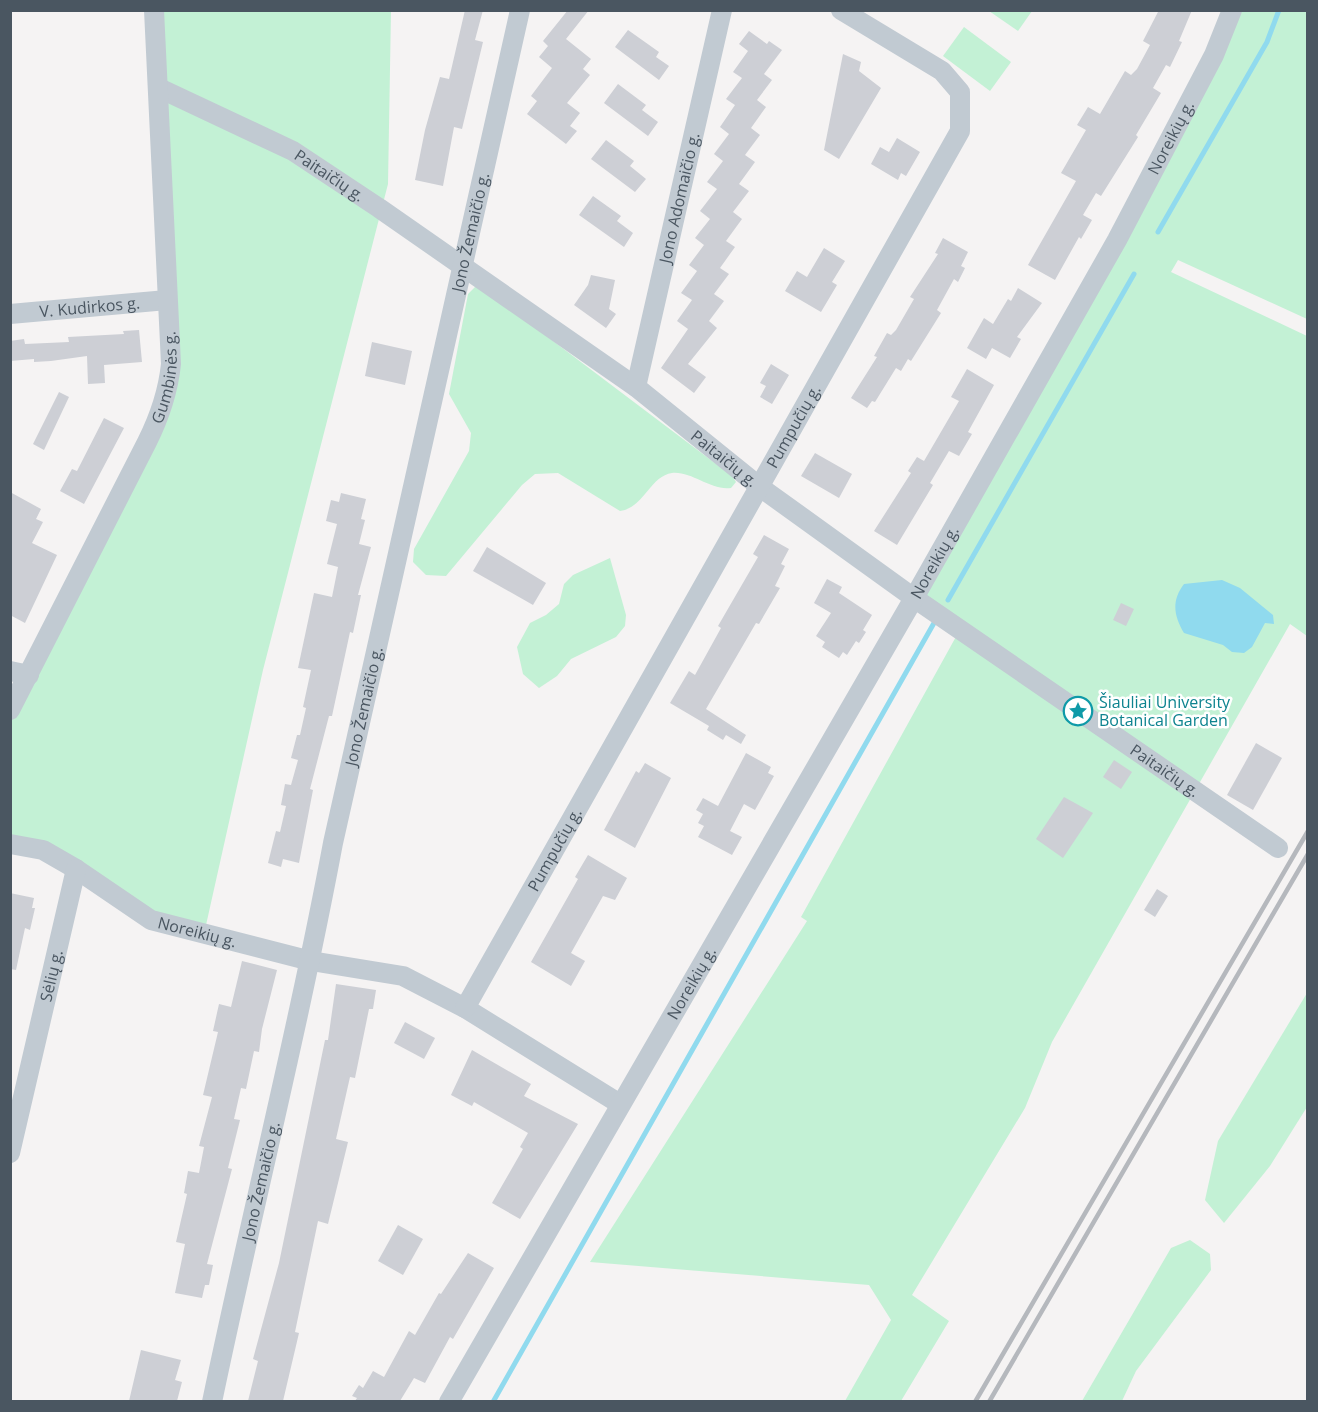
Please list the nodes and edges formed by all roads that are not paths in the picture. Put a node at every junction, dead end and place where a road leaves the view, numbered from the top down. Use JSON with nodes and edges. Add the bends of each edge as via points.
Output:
{"nodes":[{"id":1,"x":154,"y":10,"type":"edge"},
{"id":2,"x":520,"y":10,"type":"edge"},
{"id":3,"x":722,"y":10,"type":"edge"},
{"id":4,"x":841,"y":10,"type":"edge"},
{"id":5,"x":1232,"y":10,"type":"edge"},
{"id":6,"x":159,"y":88,"type":"junction"},
{"id":7,"x":464,"y":267,"type":"junction"},
{"id":8,"x":167,"y":300,"type":"junction"},
{"id":9,"x":10,"y":314,"type":"edge"},
{"id":10,"x":636,"y":387,"type":"junction"},
{"id":11,"x":760,"y":487,"type":"junction"},
{"id":12,"x":914,"y":598,"type":"junction"},
{"id":13,"x":20,"y":673,"type":"edge"},
{"id":14,"x":10,"y":710,"type":"edge"},
{"id":15,"x":10,"y":844,"type":"edge"},
{"id":16,"x":1278,"y":848,"type":"dead end"},
{"id":17,"x":76,"y":869,"type":"junction"},
{"id":18,"x":311,"y":961,"type":"junction"},
{"id":19,"x":465,"y":1008,"type":"junction"},
{"id":20,"x":620,"y":1104,"type":"junction"},
{"id":21,"x":10,"y":1153,"type":"edge"},
{"id":22,"x":212,"y":1401,"type":"edge"},
{"id":23,"x":449,"y":1401,"type":"edge"}],
"edges":[{"from":1,"to":6,"type":"street","name":"Gumbinės g."},
{"from":2,"to":7,"type":"street","name":"Jono Žemaičio g."},
{"from":3,"to":10,"type":"street","name":"Jono Adomaičio g."},
{"from":4,"to":11,"type":"street","name":"Pumpučių g.","via":[[942,71],[960,92],[960,131]]},
{"from":5,"to":12,"type":"street","name":"Noreikių g.","via":[[1214,55],[1117,240]]},
{"from":6,"to":7,"type":"street","name":"Paitaičių g.","via":[[293,151]]},
{"from":6,"to":8,"type":"street","name":"Gumbinės g."},
{"from":7,"to":10,"type":"street","name":"Paitaičių g."},
{"from":7,"to":18,"type":"street","name":"Jono Žemaičio g.","via":[[333,843]]},
{"from":8,"to":9,"type":"street","name":"V. Kudirkos g."},
{"from":8,"to":13,"type":"street","name":"Gumbinės g.","via":[[171,364],[164,405]]},
{"from":10,"to":11,"type":"street","name":"Paitaičių g."},
{"from":11,"to":12,"type":"street","name":"Paitaičių g."},
{"from":11,"to":19,"type":"street","name":"Pumpučių g."},
{"from":12,"to":16,"type":"street","name":"Paitaičių g."},
{"from":12,"to":20,"type":"street","name":"Noreikių g."},
{"from":13,"to":14,"type":"street","name":"Gumbinės g."},
{"from":15,"to":17,"type":"street","via":[[43,850]]},
{"from":17,"to":18,"type":"street","name":"Noreikių g.","via":[[151,920]]},
{"from":17,"to":21,"type":"street","name":"Sėlių g."},
{"from":18,"to":19,"type":"street","name":"Noreikių g.","via":[[403,976]]},
{"from":18,"to":22,"type":"street","name":"Jono Žemaičio g."},
{"from":19,"to":20,"type":"street","name":"Noreikių g."},
{"from":20,"to":23,"type":"street","name":"Noreikių g."}]}
